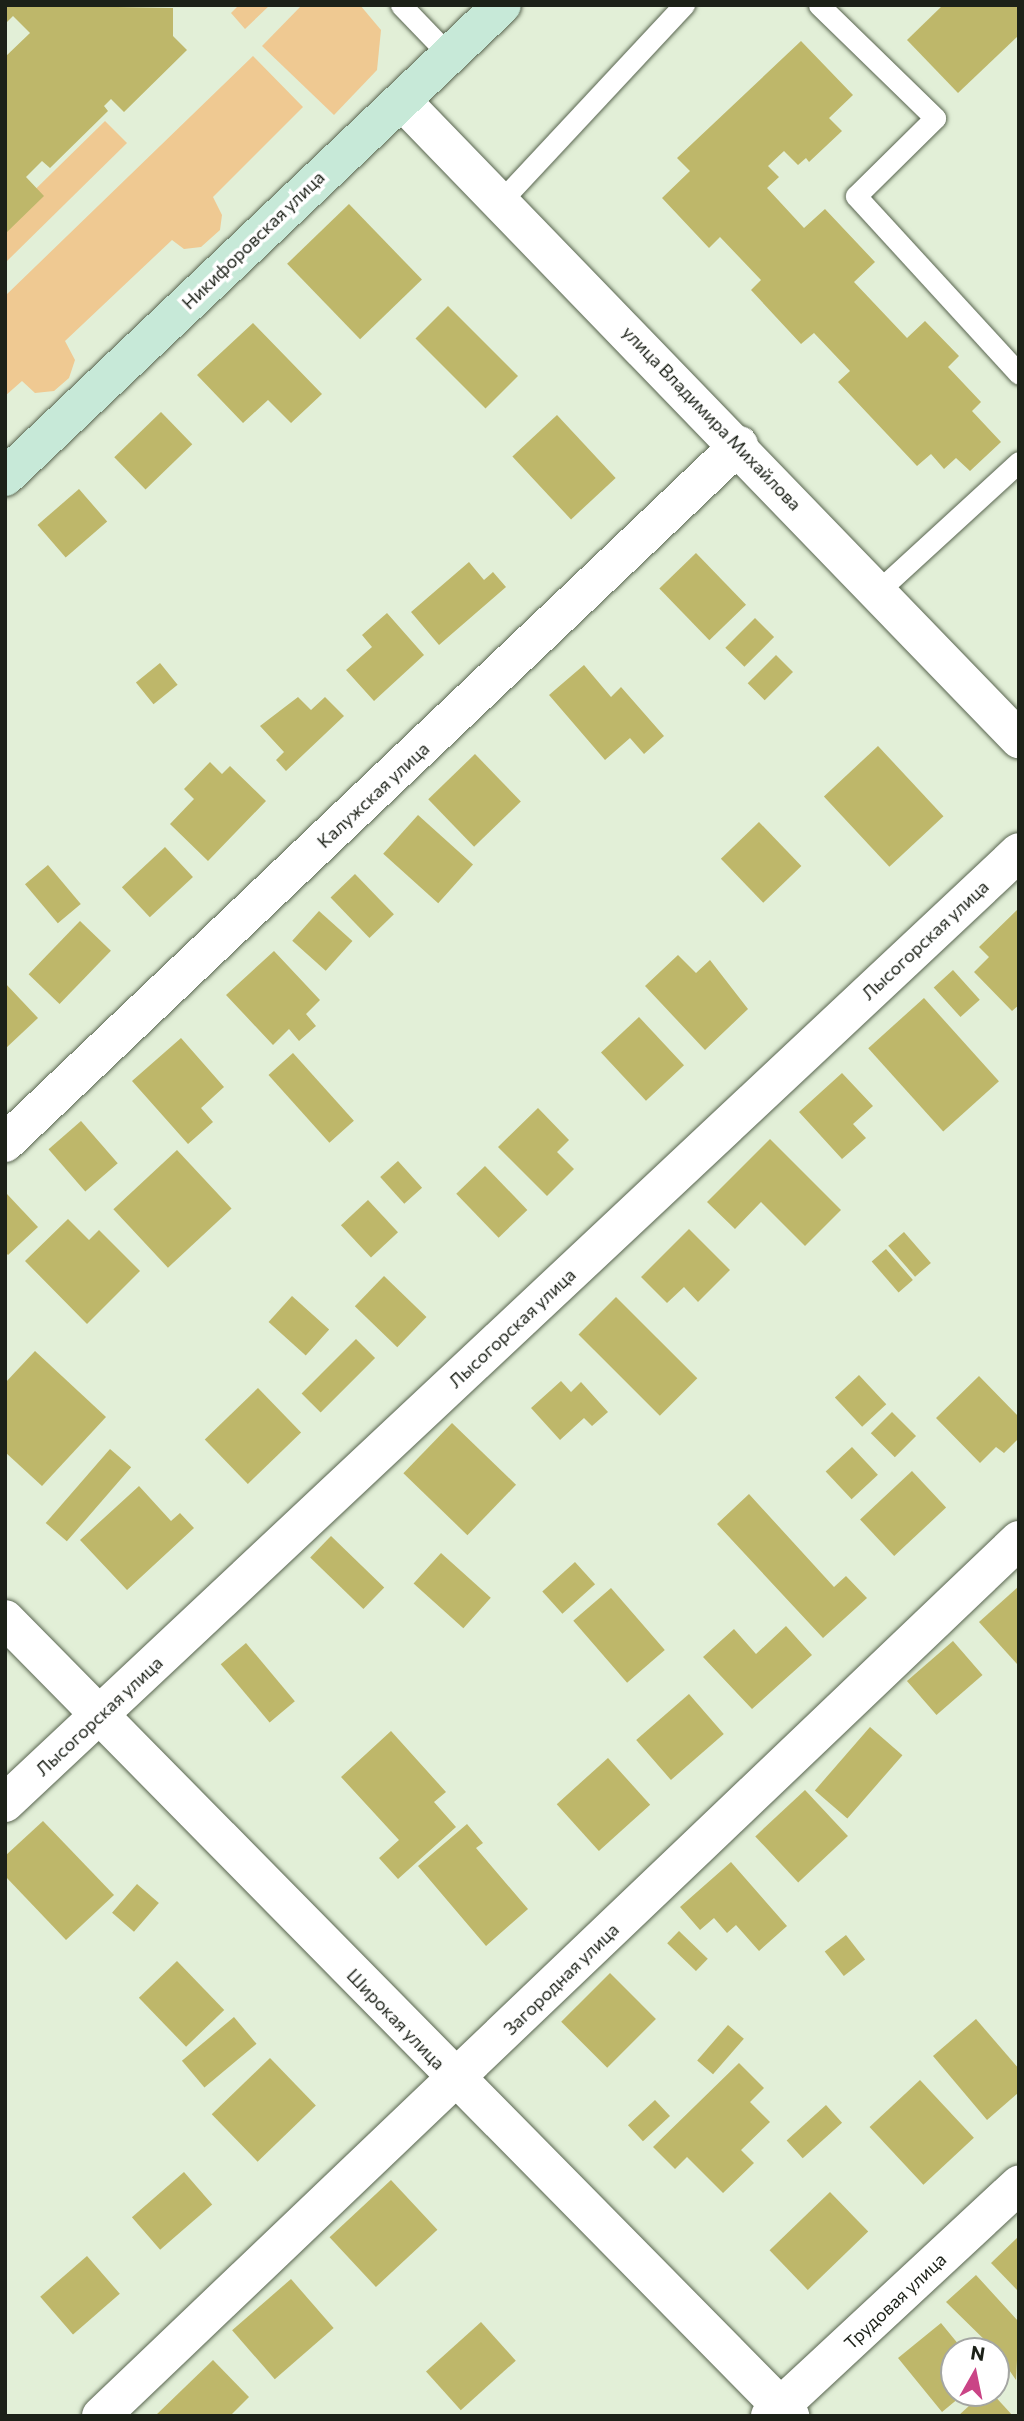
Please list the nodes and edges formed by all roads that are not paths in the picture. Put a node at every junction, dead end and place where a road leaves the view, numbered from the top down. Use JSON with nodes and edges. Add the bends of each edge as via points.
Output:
{"nodes":[{"id":1,"x":401,"y":5,"type":"edge"},
{"id":2,"x":502,"y":5,"type":"edge"},
{"id":3,"x":684,"y":5,"type":"edge"},
{"id":4,"x":819,"y":5,"type":"edge"},
{"id":5,"x":450,"y":56,"type":"junction"},
{"id":6,"x":402,"y":101,"type":"junction"},
{"id":7,"x":500,"y":202,"type":"junction"},
{"id":8,"x":1019,"y":374,"type":"edge"},
{"id":9,"x":739,"y":445,"type":"junction"},
{"id":10,"x":1019,"y":462,"type":"edge"},
{"id":11,"x":5,"y":477,"type":"edge"},
{"id":12,"x":878,"y":591,"type":"junction"},
{"id":13,"x":1019,"y":739,"type":"edge"},
{"id":14,"x":1019,"y":852,"type":"edge"},
{"id":15,"x":5,"y":1143,"type":"edge"},
{"id":16,"x":1019,"y":1540,"type":"edge"},
{"id":17,"x":5,"y":1619,"type":"edge"},
{"id":18,"x":101,"y":1715,"type":"junction"},
{"id":19,"x":5,"y":1803,"type":"edge"},
{"id":20,"x":456,"y":2081,"type":"junction"},
{"id":21,"x":1019,"y":2185,"type":"edge"},
{"id":22,"x":780,"y":2412,"type":"edge"},
{"id":23,"x":101,"y":2416,"type":"edge"}],
"edges":[{"from":1,"to":5,"type":"lane"},
{"from":2,"to":5,"type":"main road","name":"Никифоровская улица"},
{"from":3,"to":7,"type":"lane"},
{"from":4,"to":8,"type":"lane","via":[[934,118],[856,196]]},
{"from":5,"to":6,"type":"main road","name":"Никифоровская улица"},
{"from":6,"to":7,"type":"street","name":"улица Владимира Михайлова"},
{"from":6,"to":11,"type":"main road","name":"Никифоровская улица"},
{"from":7,"to":9,"type":"street","name":"улица Владимира Михайлова"},
{"from":9,"to":12,"type":"street","name":"улица Владимира Михайлова"},
{"from":9,"to":15,"type":"street","name":"Калужская улица"},
{"from":10,"to":12,"type":"lane"},
{"from":12,"to":13,"type":"street","name":"улица Владимира Михайлова"},
{"from":14,"to":18,"type":"street","name":"Лысогорская улица"},
{"from":16,"to":20,"type":"street","name":"Загородная улица","via":[[849,1697]]},
{"from":17,"to":18,"type":"street","name":"Широкая улица"},
{"from":18,"to":19,"type":"street","name":"Лысогорская улица"},
{"from":18,"to":20,"type":"street","name":"Широкая улица"},
{"from":20,"to":22,"type":"street","name":"Широкая улица"},
{"from":20,"to":23,"type":"street","name":"Загородная улица"},
{"from":21,"to":22,"type":"street","name":"Трудовая улица"}]}
